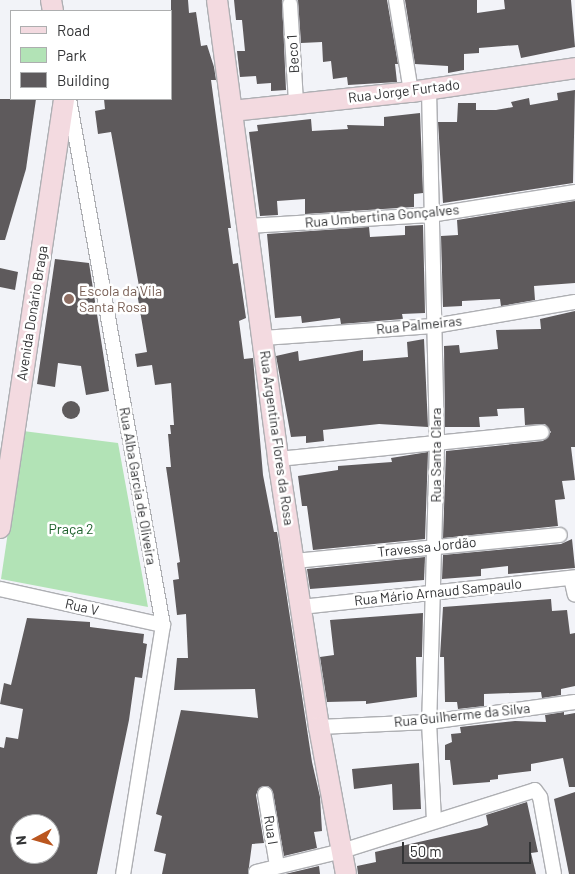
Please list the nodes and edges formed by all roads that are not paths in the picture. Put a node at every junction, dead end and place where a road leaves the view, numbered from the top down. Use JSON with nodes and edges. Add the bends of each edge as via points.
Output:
{"nodes":[{"id":1,"x":217,"y":0,"type":"edge"},
{"id":2,"x":396,"y":0,"type":"edge"},
{"id":3,"x":290,"y":4,"type":"dead end"},
{"id":4,"x":575,"y":68,"type":"edge"},
{"id":5,"x":420,"y":91,"type":"junction"},
{"id":6,"x":64,"y":100,"type":"edge"},
{"id":7,"x":69,"y":100,"type":"edge"},
{"id":8,"x":296,"y":103,"type":"junction"},
{"id":9,"x":232,"y":111,"type":"junction"},
{"id":10,"x":575,"y":192,"type":"edge"},
{"id":11,"x":430,"y":215,"type":"junction"},
{"id":12,"x":248,"y":226,"type":"junction"},
{"id":13,"x":575,"y":302,"type":"edge"},
{"id":14,"x":434,"y":326,"type":"junction"},
{"id":15,"x":263,"y":338,"type":"junction"},
{"id":16,"x":542,"y":432,"type":"dead end"},
{"id":17,"x":437,"y":442,"type":"junction"},
{"id":18,"x":278,"y":458,"type":"junction"},
{"id":19,"x":0,"y":528,"type":"edge"},
{"id":20,"x":560,"y":535,"type":"dead end"},
{"id":21,"x":436,"y":546,"type":"junction"},
{"id":22,"x":294,"y":560,"type":"junction"},
{"id":23,"x":573,"y":578,"type":"edge"},
{"id":24,"x":0,"y":589,"type":"edge"},
{"id":25,"x":435,"y":592,"type":"junction"},
{"id":26,"x":575,"y":595,"type":"edge"},
{"id":27,"x":301,"y":607,"type":"junction"},
{"id":28,"x":163,"y":625,"type":"junction"},
{"id":29,"x":575,"y":702,"type":"edge"},
{"id":30,"x":430,"y":722,"type":"junction"},
{"id":31,"x":319,"y":727,"type":"junction"},
{"id":32,"x":265,"y":794,"type":"dead end"},
{"id":33,"x":434,"y":821,"type":"junction"},
{"id":34,"x":342,"y":851,"type":"junction"},
{"id":35,"x":277,"y":866,"type":"junction"},
{"id":36,"x":256,"y":872,"type":"dead end"},
{"id":37,"x":122,"y":874,"type":"edge"},
{"id":38,"x":346,"y":874,"type":"edge"},
{"id":39,"x":554,"y":874,"type":"edge"}],
"edges":[{"from":1,"to":9,"type":"street","name":"Rua Argentina Flores da Rosa"},
{"from":2,"to":5,"type":"street","name":"Rua Santa Clara"},
{"from":3,"to":8,"type":"street","name":"Beco 1"},
{"from":4,"to":5,"type":"street","name":"Rua Jorge Furtado"},
{"from":5,"to":8,"type":"street","name":"Rua Jorge Furtado"},
{"from":5,"to":11,"type":"street","name":"Rua Santa Clara"},
{"from":6,"to":19,"type":"street","name":"Avenida Donário Braga"},
{"from":7,"to":28,"type":"street","name":"Rua Alba Garcia de Oliveira"},
{"from":8,"to":9,"type":"street","name":"Rua Jorge Furtado"},
{"from":9,"to":12,"type":"street","name":"Rua Argentina Flores da Rosa"},
{"from":10,"to":11,"type":"street","name":"Rua Umbertina Gonçalves"},
{"from":11,"to":12,"type":"street","name":"Rua Umbertina Gonçalves"},
{"from":11,"to":14,"type":"street","name":"Rua Santa Clara"},
{"from":12,"to":15,"type":"street","name":"Rua Argentina Flores da Rosa"},
{"from":13,"to":14,"type":"street","name":"Rua Palmeiras"},
{"from":14,"to":15,"type":"street","name":"Rua Palmeiras"},
{"from":14,"to":17,"type":"street","name":"Rua Santa Clara"},
{"from":15,"to":18,"type":"street","name":"Rua Argentina Flores da Rosa"},
{"from":16,"to":17,"type":"street"},
{"from":17,"to":18,"type":"street"},
{"from":17,"to":21,"type":"street","name":"Rua Santa Clara"},
{"from":18,"to":22,"type":"street","name":"Rua Argentina Flores da Rosa"},
{"from":20,"to":21,"type":"street","name":"Travessa Jordão"},
{"from":21,"to":22,"type":"street","name":"Travessa Jordão"},
{"from":21,"to":25,"type":"street","name":"Rua Santa Clara"},
{"from":22,"to":27,"type":"street","name":"Rua Argentina Flores da Rosa"},
{"from":23,"to":25,"type":"street","name":"Rua Mário Arnaud Sampaulo"},
{"from":23,"to":26,"type":"street"},
{"from":24,"to":28,"type":"street","name":"Rua V"},
{"from":25,"to":27,"type":"street","name":"Rua Mário Arnaud Sampaulo"},
{"from":25,"to":30,"type":"street","name":"Rua Santa Clara"},
{"from":27,"to":31,"type":"street","name":"Rua Argentina Flores da Rosa"},
{"from":28,"to":37,"type":"street","name":"Rua Alba Garcia de Oliveira"},
{"from":29,"to":30,"type":"street","name":"Rua Guilherme da Silva"},
{"from":30,"to":31,"type":"street","name":"Rua Guilherme da Silva"},
{"from":30,"to":33,"type":"street","name":"Rua Santa Clara"},
{"from":31,"to":34,"type":"street","name":"Rua Argentina Flores da Rosa"},
{"from":32,"to":35,"type":"street","name":"Rua I"},
{"from":33,"to":34,"type":"street"},
{"from":33,"to":39,"type":"street","via":[[535,790],[540,798]]},
{"from":34,"to":35,"type":"street"},
{"from":34,"to":38,"type":"street","name":"Rua Argentina Flores da Rosa"},
{"from":35,"to":36,"type":"street"}]}
